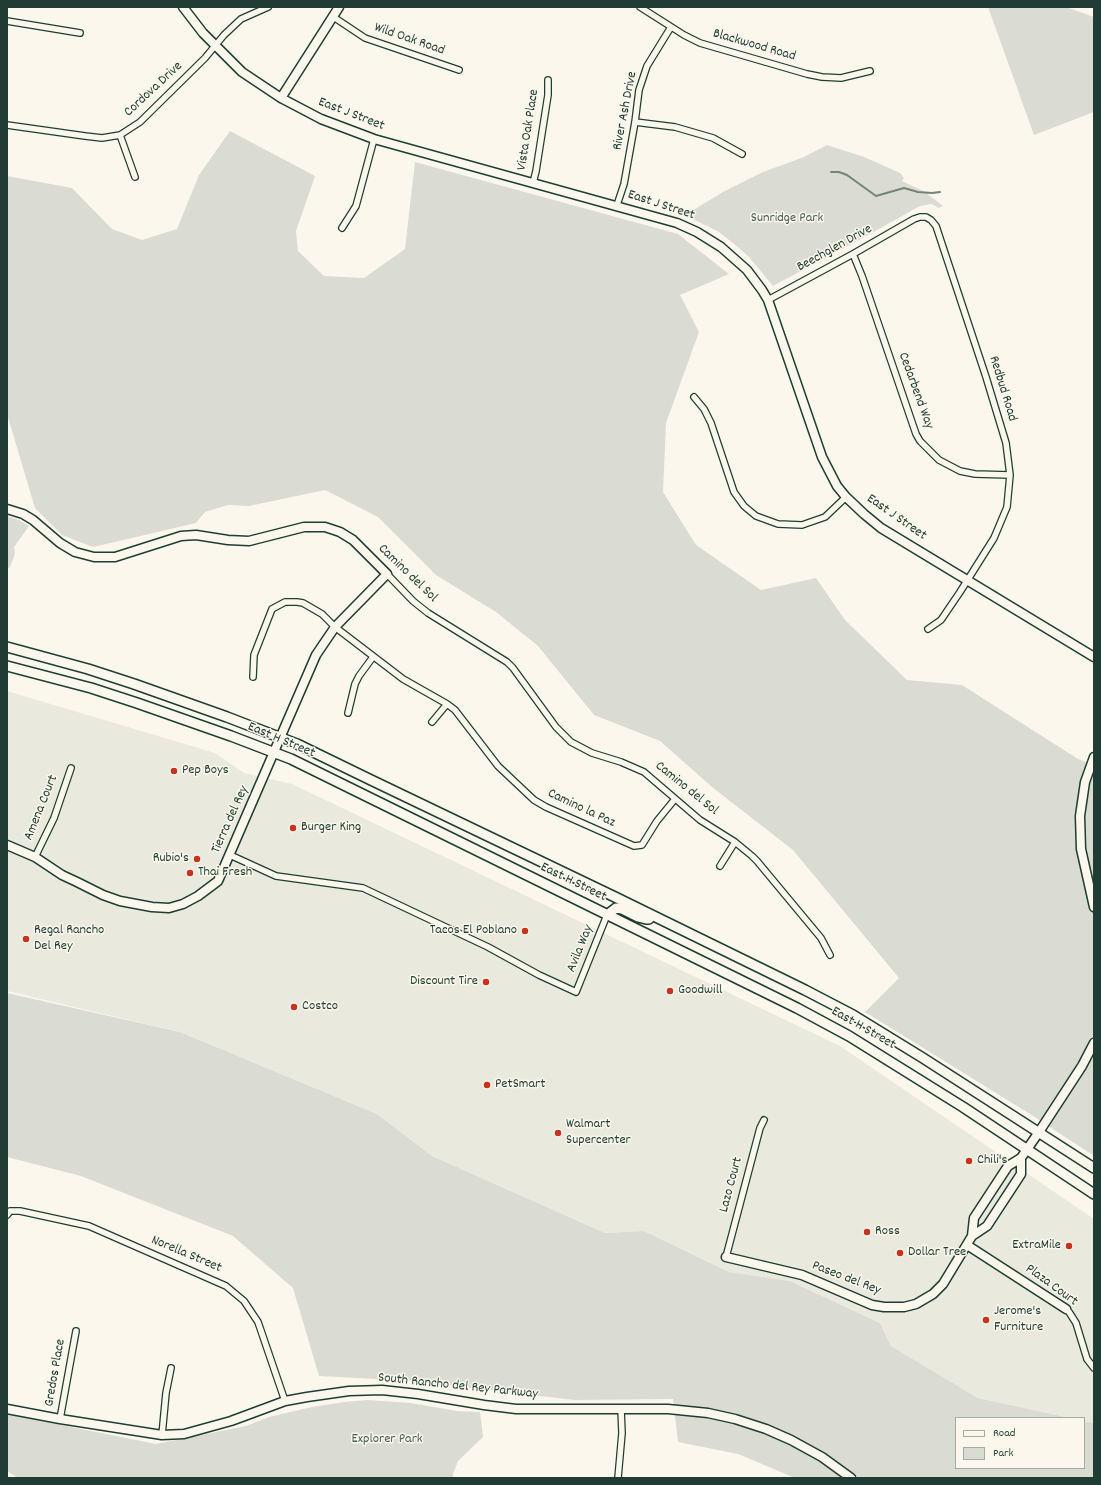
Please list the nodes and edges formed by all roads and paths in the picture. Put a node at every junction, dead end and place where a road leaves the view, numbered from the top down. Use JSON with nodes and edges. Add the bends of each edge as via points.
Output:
{"nodes":[{"id":1,"x":183,"y":7,"type":"edge"},
{"id":2,"x":268,"y":7,"type":"edge"},
{"id":3,"x":339,"y":7,"type":"edge"},
{"id":4,"x":640,"y":7,"type":"edge"},
{"id":5,"x":332,"y":16,"type":"junction"},
{"id":6,"x":7,"y":21,"type":"edge"},
{"id":7,"x":671,"y":27,"type":"junction"},
{"id":8,"x":80,"y":33,"type":"dead end"},
{"id":9,"x":215,"y":47,"type":"junction"},
{"id":10,"x":459,"y":70,"type":"dead end"},
{"id":11,"x":870,"y":71,"type":"dead end"},
{"id":12,"x":548,"y":80,"type":"dead end"},
{"id":13,"x":281,"y":98,"type":"junction"},
{"id":14,"x":635,"y":122,"type":"junction"},
{"id":15,"x":7,"y":125,"type":"edge"},
{"id":16,"x":120,"y":135,"type":"junction"},
{"id":17,"x":374,"y":139,"type":"junction"},
{"id":18,"x":742,"y":154,"type":"dead end"},
{"id":19,"x":135,"y":177,"type":"dead end"},
{"id":20,"x":533,"y":183,"type":"junction"},
{"id":21,"x":617,"y":205,"type":"junction"},
{"id":22,"x":914,"y":219,"type":"joint"},
{"id":23,"x":342,"y":228,"type":"dead end"},
{"id":24,"x":853,"y":254,"type":"junction"},
{"id":25,"x":768,"y":300,"type":"junction"},
{"id":26,"x":694,"y":397,"type":"dead end"},
{"id":27,"x":1010,"y":475,"type":"junction"},
{"id":28,"x":846,"y":498,"type":"junction"},
{"id":29,"x":7,"y":509,"type":"edge"},
{"id":30,"x":387,"y":574,"type":"junction"},
{"id":31,"x":967,"y":580,"type":"junction"},
{"id":32,"x":335,"y":627,"type":"junction"},
{"id":33,"x":928,"y":629,"type":"dead end"},
{"id":34,"x":7,"y":648,"type":"edge"},
{"id":35,"x":373,"y":657,"type":"junction"},
{"id":36,"x":1094,"y":657,"type":"edge"},
{"id":37,"x":7,"y":666,"type":"edge"},
{"id":38,"x":253,"y":677,"type":"dead end"},
{"id":39,"x":447,"y":704,"type":"junction"},
{"id":40,"x":348,"y":713,"type":"dead end"},
{"id":41,"x":432,"y":722,"type":"dead end"},
{"id":42,"x":280,"y":737,"type":"junction"},
{"id":43,"x":274,"y":752,"type":"junction"},
{"id":44,"x":1094,"y":757,"type":"edge"},
{"id":45,"x":71,"y":768,"type":"dead end"},
{"id":46,"x":675,"y":799,"type":"junction"},
{"id":47,"x":735,"y":842,"type":"junction"},
{"id":48,"x":7,"y":845,"type":"edge"},
{"id":49,"x":230,"y":855,"type":"junction"},
{"id":50,"x":35,"y":857,"type":"junction"},
{"id":51,"x":720,"y":866,"type":"dead end"},
{"id":52,"x":1094,"y":907,"type":"edge"},
{"id":53,"x":607,"y":915,"type":"junction"},
{"id":54,"x":652,"y":915,"type":"junction"},
{"id":55,"x":830,"y":955,"type":"dead end"},
{"id":56,"x":1094,"y":1043,"type":"edge"},
{"id":57,"x":764,"y":1120,"type":"dead end"},
{"id":58,"x":1039,"y":1132,"type":"junction"},
{"id":59,"x":1027,"y":1150,"type":"junction"},
{"id":60,"x":1021,"y":1158,"type":"junction"},
{"id":61,"x":1094,"y":1168,"type":"edge"},
{"id":62,"x":1094,"y":1194,"type":"edge"},
{"id":63,"x":9,"y":1213,"type":"edge"},
{"id":64,"x":972,"y":1236,"type":"junction"},
{"id":65,"x":967,"y":1245,"type":"junction"},
{"id":66,"x":726,"y":1257,"type":"joint"},
{"id":67,"x":1066,"y":1309,"type":"joint"},
{"id":68,"x":76,"y":1331,"type":"dead end"},
{"id":69,"x":171,"y":1368,"type":"dead end"},
{"id":70,"x":1094,"y":1368,"type":"edge"},
{"id":71,"x":285,"y":1401,"type":"junction"},
{"id":72,"x":7,"y":1409,"type":"edge"},
{"id":73,"x":621,"y":1409,"type":"junction"},
{"id":74,"x":60,"y":1419,"type":"junction"},
{"id":75,"x":162,"y":1435,"type":"junction"},
{"id":76,"x":618,"y":1478,"type":"edge"},
{"id":77,"x":851,"y":1478,"type":"edge"}],
"edges":[{"from":1,"to":9,"type":"street","name":"East J Street"},
{"from":2,"to":9,"type":"street","name":"Cordova Drive","via":[[241,19]]},
{"from":3,"to":5,"type":"street"},
{"from":4,"to":7,"type":"street","name":"Blackwood Road"},
{"from":5,"to":10,"type":"street","name":"Wild Oak Road","via":[[365,38]]},
{"from":5,"to":13,"type":"street"},
{"from":6,"to":8,"type":"street"},
{"from":7,"to":11,"type":"street","name":"Blackwood Road","via":[[700,43],[811,75],[842,78]]},
{"from":7,"to":14,"type":"street","name":"River Ash Drive","via":[[646,69],[639,90]]},
{"from":9,"to":13,"type":"street","name":"East J Street","via":[[242,72]]},
{"from":9,"to":16,"type":"street","name":"Cordova Drive","via":[[140,122]]},
{"from":12,"to":20,"type":"street","name":"Vista Oak Place","via":[[548,95]]},
{"from":13,"to":17,"type":"street","name":"East J Street","via":[[321,119]]},
{"from":14,"to":18,"type":"street","via":[[675,127],[713,138]]},
{"from":14,"to":21,"type":"street","name":"River Ash Drive","via":[[624,184]]},
{"from":15,"to":16,"type":"street","name":"Cordova Drive","via":[[102,138]]},
{"from":16,"to":19,"type":"street"},
{"from":17,"to":20,"type":"street","name":"East J Street"},
{"from":17,"to":23,"type":"street","via":[[356,206]]},
{"from":20,"to":21,"type":"street","name":"East J Street"},
{"from":21,"to":25,"type":"street","name":"East J Street","via":[[677,223],[713,242],[747,270]]},
{"from":22,"to":24,"type":"street","name":"Beechglen Drive"},
{"from":22,"to":27,"type":"street","name":"Redbud Road","via":[[926,217],[936,226],[1006,443]]},
{"from":24,"to":25,"type":"street","name":"Beechglen Drive"},
{"from":24,"to":27,"type":"street","name":"Cedarbend Way","via":[[920,441],[939,460],[960,471]]},
{"from":25,"to":28,"type":"street","name":"East J Street","via":[[822,456]]},
{"from":26,"to":28,"type":"street","via":[[711,423],[734,492],[744,506],[756,516],[778,524],[802,525],[825,517]]},
{"from":27,"to":31,"type":"street","name":"Redbud Road","via":[[1006,507],[1001,522],[992,542]]},
{"from":28,"to":31,"type":"street","name":"East J Street","via":[[881,528]]},
{"from":29,"to":30,"type":"street","name":"Camino del Sol","via":[[33,520],[75,552],[94,557],[114,557],[181,536],[196,535],[249,541],[304,527],[325,527],[353,540]]},
{"from":30,"to":32,"type":"street","name":"Tierra del Rey"},
{"from":30,"to":46,"type":"street","name":"Camino del Sol","via":[[428,613],[508,662],[566,737],[592,754],[644,772]]},
{"from":31,"to":33,"type":"street","name":"Redbud Road","via":[[941,620]]},
{"from":31,"to":36,"type":"street","name":"East J Street"},
{"from":32,"to":35,"type":"street","name":"Camino la Paz"},
{"from":32,"to":38,"type":"street","name":"Camino la Paz","via":[[315,609],[303,603],[291,601],[272,608],[254,656]]},
{"from":32,"to":42,"type":"street","name":"Tierra del Rey","via":[[316,655]]},
{"from":34,"to":42,"type":"main road","name":"East H Street","via":[[88,669],[227,716]]},
{"from":35,"to":39,"type":"street","name":"Camino la Paz","via":[[403,679]]},
{"from":35,"to":40,"type":"street","via":[[355,684]]},
{"from":37,"to":43,"type":"main road","name":"East H Street","via":[[91,688]]},
{"from":39,"to":41,"type":"street"},
{"from":39,"to":46,"type":"street","name":"Camino la Paz","via":[[498,766],[534,800],[627,844],[642,845]]},
{"from":42,"to":43,"type":"street","name":"Tierra del Rey"},
{"from":42,"to":54,"type":"main road","name":"East H Street"},
{"from":43,"to":49,"type":"street","name":"Tierra del Rey"},
{"from":43,"to":53,"type":"main road","name":"East H Street"},
{"from":44,"to":52,"type":"street","via":[[1085,782],[1080,816],[1081,849]]},
{"from":45,"to":50,"type":"street","name":"Amena Court","via":[[54,818]]},
{"from":46,"to":47,"type":"street","name":"Camino del Sol","via":[[700,820]]},
{"from":47,"to":51,"type":"street"},
{"from":47,"to":55,"type":"street","name":"Camino del Sol","via":[[761,866],[821,938]]},
{"from":48,"to":50,"type":"street","name":"Tierra del Rey"},
{"from":49,"to":50,"type":"street","name":"Tierra del Rey","via":[[218,880],[198,896],[169,908],[152,908],[103,895]]},
{"from":49,"to":53,"type":"street","name":"Avila Way","via":[[276,876],[363,888],[576,992]]},
{"from":53,"to":54,"type":"main road","via":[[616,908],[622,908],[646,919]]},
{"from":53,"to":59,"type":"main road","name":"East H Street","via":[[849,1036]]},
{"from":54,"to":58,"type":"main road","name":"East H Street","via":[[853,1015]]},
{"from":56,"to":58,"type":"street","name":"Paseo del Rey"},
{"from":57,"to":66,"type":"street","name":"Lazo Court"},
{"from":58,"to":59,"type":"street","name":"Paseo del Rey"},
{"from":58,"to":61,"type":"main road","name":"East H Street"},
{"from":59,"to":60,"type":"street","name":"Paseo del Rey"},
{"from":59,"to":62,"type":"main road","name":"East H Street"},
{"from":60,"to":64,"type":"street","name":"Paseo del Rey","via":[[1008,1166],[974,1218]]},
{"from":60,"to":64,"type":"street","name":"Paseo del Rey","via":[[1021,1174],[987,1226]]},
{"from":63,"to":71,"type":"street","name":"Norella Street","via":[[20,1211],[89,1226],[226,1286],[244,1301],[258,1322]]},
{"from":64,"to":65,"type":"street","name":"Paseo del Rey"},
{"from":65,"to":66,"type":"street","name":"Paseo del Rey","via":[[943,1284],[933,1294],[916,1304],[904,1307],[872,1305],[802,1275]]},
{"from":65,"to":67,"type":"street","name":"Plaza Court"},
{"from":67,"to":70,"type":"street","name":"Plaza Court","via":[[1076,1323],[1087,1359]]},
{"from":68,"to":74,"type":"street","name":"Gredos Place"},
{"from":69,"to":75,"type":"street"},
{"from":71,"to":73,"type":"street","name":"South Rancho del Rey Parkway","via":[[382,1390],[516,1409]]},
{"from":71,"to":75,"type":"street","name":"South Rancho del Rey Parkway","via":[[231,1421],[184,1434]]},
{"from":72,"to":74,"type":"street","name":"South Rancho del Rey Parkway"},
{"from":73,"to":76,"type":"street","via":[[622,1433]]},
{"from":73,"to":77,"type":"street","name":"South Rancho del Rey Parkway","via":[[668,1409],[708,1413],[735,1420],[791,1440],[822,1457]]},
{"from":74,"to":75,"type":"street","name":"South Rancho del Rey Parkway"}]}
